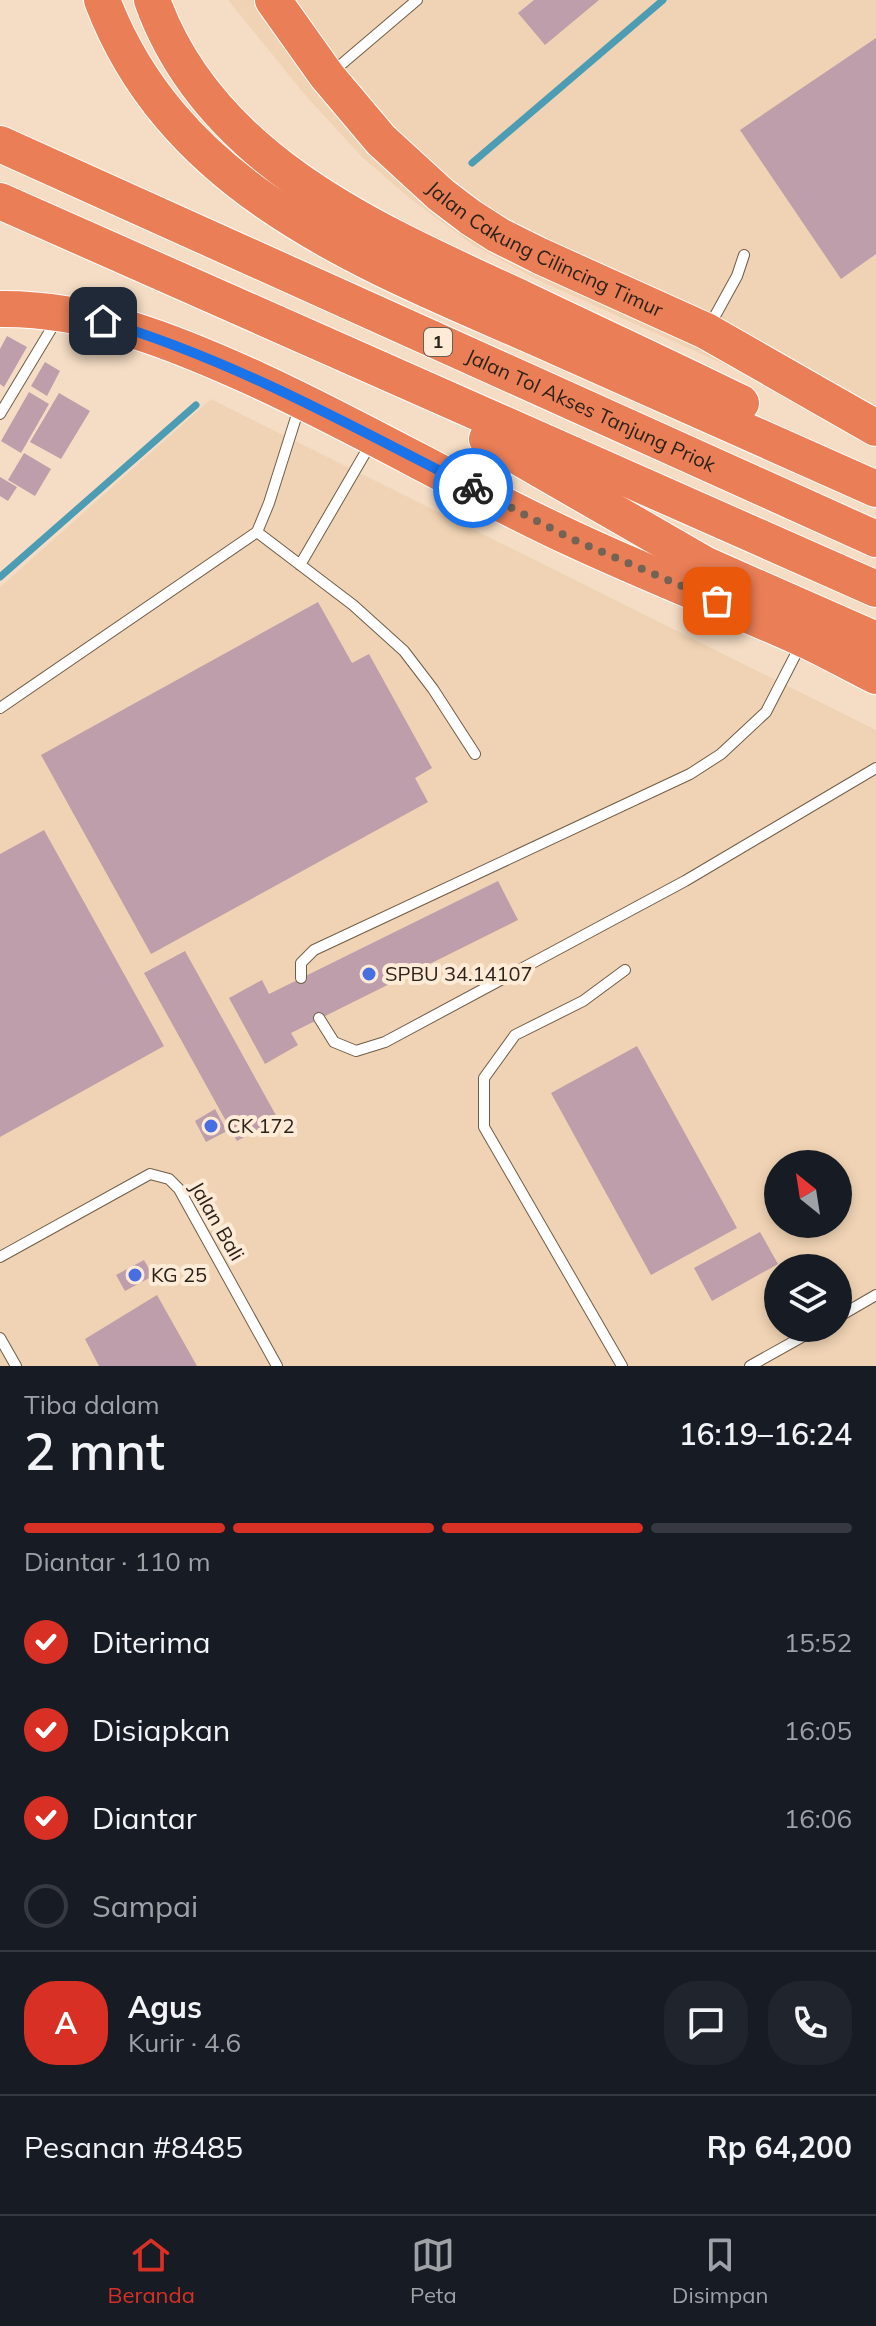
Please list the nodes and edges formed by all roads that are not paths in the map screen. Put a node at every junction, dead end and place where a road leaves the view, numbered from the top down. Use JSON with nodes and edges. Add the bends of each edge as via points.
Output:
{"nodes":[{"id":1,"x":102,"y":0,"type":"edge"},
{"id":2,"x":152,"y":0,"type":"edge"},
{"id":3,"x":273,"y":0,"type":"edge"},
{"id":4,"x":417,"y":0,"type":"edge"},
{"id":5,"x":327,"y":76,"type":"junction"},
{"id":6,"x":0,"y":144,"type":"edge"},
{"id":7,"x":0,"y":204,"type":"edge"},
{"id":8,"x":744,"y":255,"type":"dead end"},
{"id":9,"x":0,"y":309,"type":"edge"},
{"id":10,"x":61,"y":313,"type":"junction"},
{"id":11,"x":706,"y":331,"type":"junction"},
{"id":12,"x":314,"y":340,"type":"junction"},
{"id":13,"x":298,"y":410,"type":"junction"},
{"id":14,"x":0,"y":414,"type":"edge"},
{"id":15,"x":876,"y":428,"type":"edge"},
{"id":16,"x":370,"y":445,"type":"junction"},
{"id":17,"x":876,"y":468,"type":"edge"},
{"id":18,"x":876,"y":489,"type":"edge"},
{"id":19,"x":257,"y":532,"type":"junction"},
{"id":20,"x":876,"y":539,"type":"edge"},
{"id":21,"x":300,"y":565,"type":"junction"},
{"id":22,"x":876,"y":589,"type":"edge"},
{"id":23,"x":804,"y":639,"type":"junction"},
{"id":24,"x":876,"y":640,"type":"edge"},
{"id":25,"x":876,"y":676,"type":"edge"},
{"id":26,"x":0,"y":708,"type":"edge"},
{"id":27,"x":475,"y":754,"type":"dead end"},
{"id":28,"x":876,"y":768,"type":"edge"},
{"id":29,"x":625,"y":970,"type":"dead end"},
{"id":30,"x":301,"y":978,"type":"dead end"},
{"id":31,"x":319,"y":1018,"type":"dead end"},
{"id":32,"x":0,"y":1257,"type":"edge"},
{"id":33,"x":876,"y":1295,"type":"edge"},
{"id":34,"x":852,"y":1309,"type":"edge"},
{"id":35,"x":0,"y":1338,"type":"edge"},
{"id":36,"x":793,"y":1342,"type":"edge"},
{"id":37,"x":16,"y":1366,"type":"edge"},
{"id":38,"x":277,"y":1366,"type":"edge"},
{"id":39,"x":622,"y":1366,"type":"edge"},
{"id":40,"x":750,"y":1366,"type":"edge"}],
"edges":[{"from":1,"to":18,"type":"highway","via":[[123,46],[166,110],[224,171],[295,222],[483,313]]},
{"from":2,"to":17,"type":"highway","via":[[202,89],[274,164],[316,193],[432,257]]},
{"from":3,"to":5,"type":"highway","name":"Jalan Cakung Cilincing Timur"},
{"from":4,"to":5,"type":"lane"},
{"from":5,"to":11,"type":"highway","name":"Jalan Cakung Cilincing Timur","via":[[381,140],[470,217],[540,256]]},
{"from":6,"to":20,"type":"highway","name":"Jalan Tol Akses Tanjung Priok","number":"1"},
{"from":7,"to":12,"type":"highway","number":"1"},
{"from":8,"to":11,"type":"lane"},
{"from":9,"to":10,"type":"highway"},
{"from":10,"to":13,"type":"highway","via":[[147,334],[226,365]]},
{"from":10,"to":14,"type":"lane"},
{"from":11,"to":15,"type":"highway","name":"Jalan Cakung Cilincing Timur"},
{"from":12,"to":22,"type":"highway","number":"1"},
{"from":12,"to":24,"type":"highway","via":[[706,565]]},
{"from":13,"to":16,"type":"highway"},
{"from":13,"to":19,"type":"lane"},
{"from":16,"to":21,"type":"lane"},
{"from":16,"to":23,"type":"highway"},
{"from":19,"to":21,"type":"lane"},
{"from":19,"to":26,"type":"lane"},
{"from":21,"to":27,"type":"lane","via":[[404,651]]},
{"from":23,"to":25,"type":"highway"},
{"from":23,"to":30,"type":"lane","via":[[766,712],[721,754],[690,774],[314,950],[301,963]]},
{"from":28,"to":31,"type":"lane","via":[[685,881],[385,1042],[356,1051],[334,1042]]},
{"from":29,"to":39,"type":"lane","via":[[583,1001],[515,1035],[484,1078],[484,1127]]},
{"from":32,"to":38,"type":"lane","name":"Jalan Bali","via":[[150,1174],[169,1179]]},
{"from":33,"to":34,"type":"lane"},
{"from":35,"to":37,"type":"lane"},
{"from":36,"to":40,"type":"lane"}]}
